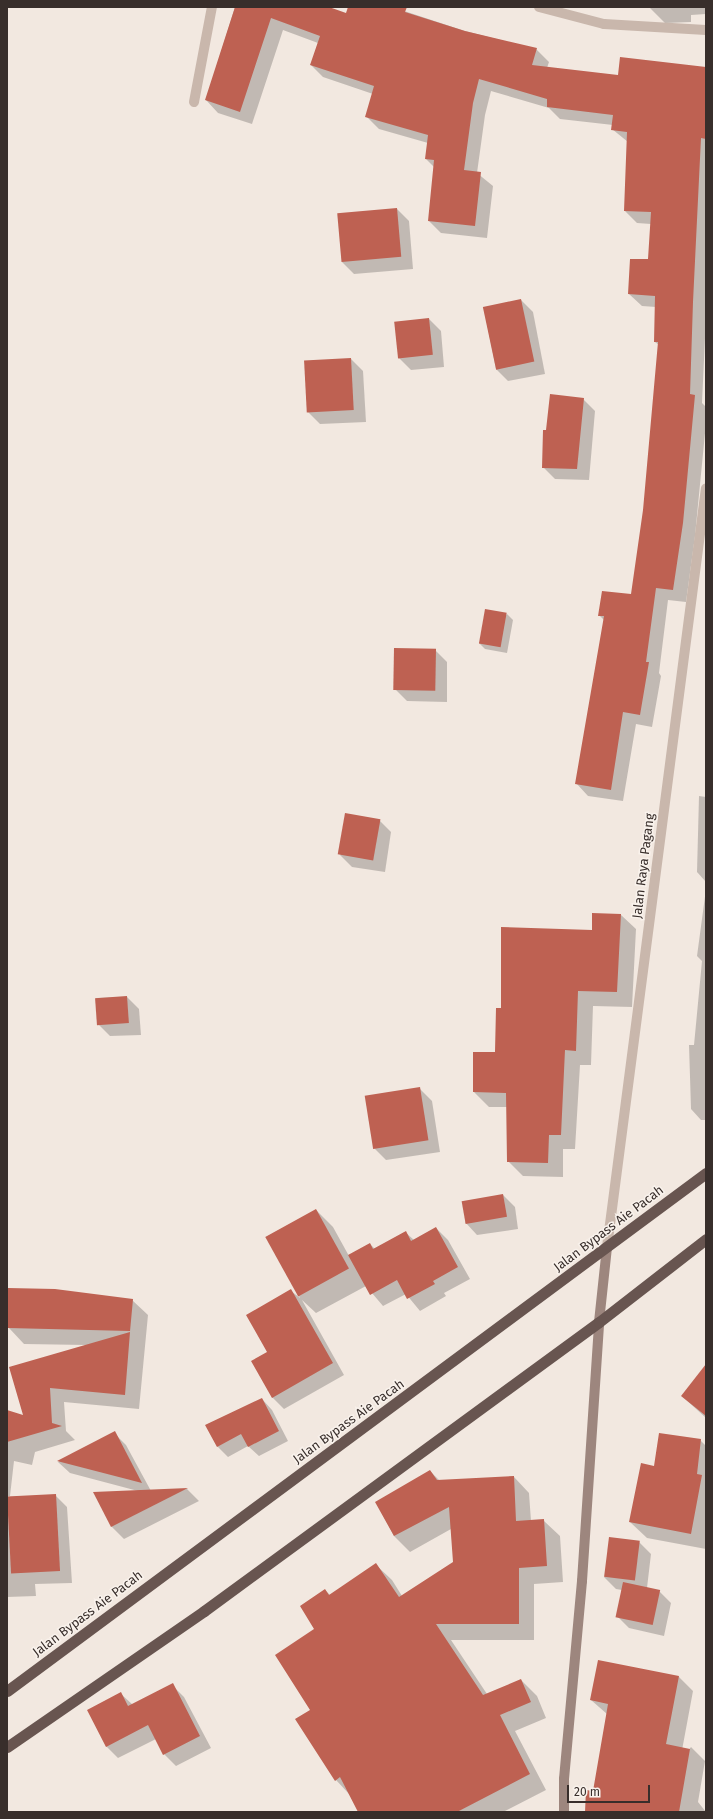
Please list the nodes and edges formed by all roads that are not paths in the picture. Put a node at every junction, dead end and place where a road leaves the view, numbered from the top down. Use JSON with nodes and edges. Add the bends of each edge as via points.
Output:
{"nodes":[{"id":1,"x":212,"y":7,"type":"edge"},
{"id":2,"x":539,"y":7,"type":"edge"},
{"id":3,"x":706,"y":30,"type":"edge"},
{"id":4,"x":194,"y":102,"type":"dead end"},
{"id":5,"x":706,"y":488,"type":"edge"},
{"id":6,"x":706,"y":1173,"type":"edge"},
{"id":7,"x":706,"y":1240,"type":"edge"},
{"id":8,"x":607,"y":1247,"type":"junction"},
{"id":9,"x":599,"y":1322,"type":"junction"},
{"id":10,"x":7,"y":1691,"type":"edge"},
{"id":11,"x":7,"y":1747,"type":"edge"},
{"id":12,"x":564,"y":1812,"type":"edge"}],
"edges":[{"from":1,"to":4,"type":"street"},
{"from":2,"to":3,"type":"street","via":[[604,24]]},
{"from":5,"to":8,"type":"street","name":"Jalan Raya Pagang"},
{"from":6,"to":8,"type":"highway","name":"Jalan Bypass Aie Pacah"},
{"from":7,"to":9,"type":"highway"},
{"from":8,"to":9,"type":"main road"},
{"from":8,"to":10,"type":"highway","name":"Jalan Bypass Aie Pacah"},
{"from":9,"to":11,"type":"highway","via":[[204,1611]]},
{"from":9,"to":12,"type":"main road","via":[[582,1581],[564,1779]]}]}
